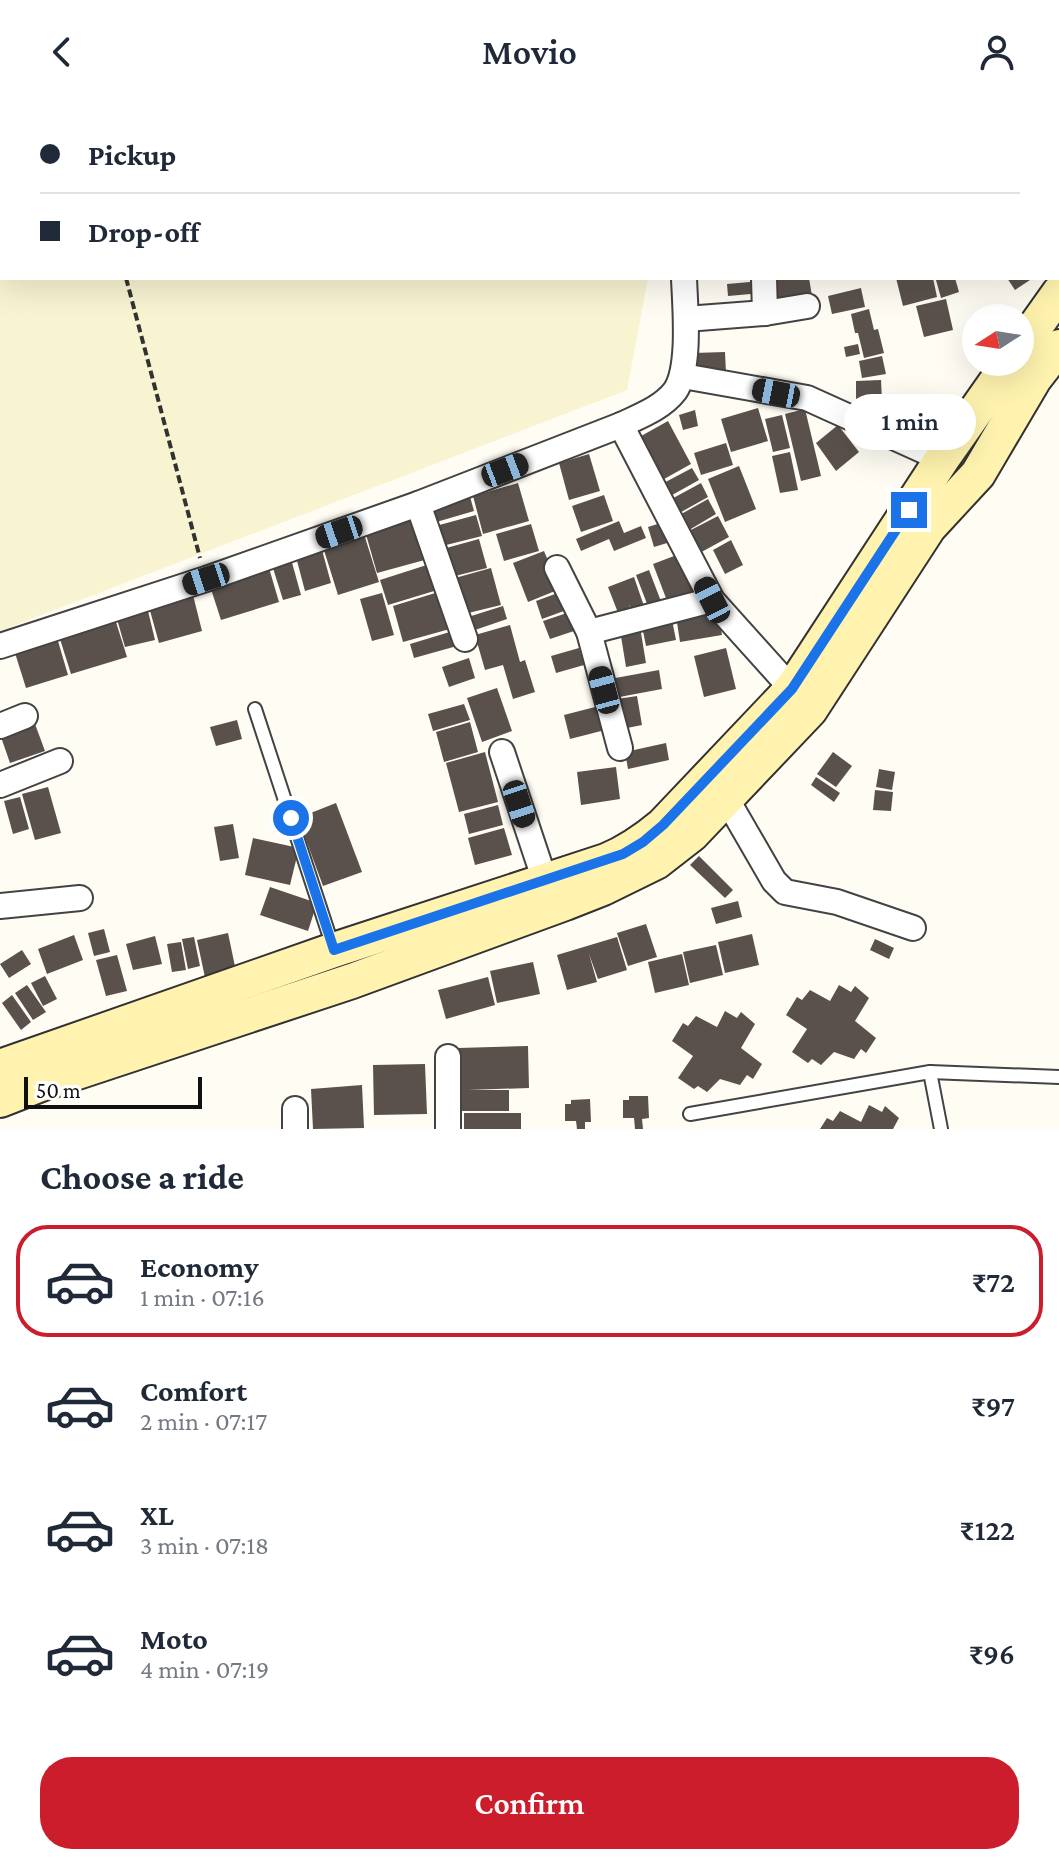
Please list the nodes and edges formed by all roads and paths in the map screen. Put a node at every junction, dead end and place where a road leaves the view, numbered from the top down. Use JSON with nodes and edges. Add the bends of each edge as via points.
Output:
{"nodes":[{"id":1,"x":127,"y":280,"type":"edge"},
{"id":2,"x":684,"y":280,"type":"edge"},
{"id":3,"x":764,"y":280,"type":"edge"},
{"id":4,"x":1059,"y":293,"type":"edge"},
{"id":5,"x":807,"y":306,"type":"dead end"},
{"id":6,"x":765,"y":313,"type":"junction"},
{"id":7,"x":686,"y":319,"type":"junction"},
{"id":8,"x":1034,"y":328,"type":"edge"},
{"id":9,"x":1059,"y":347,"type":"edge"},
{"id":10,"x":683,"y":376,"type":"junction"},
{"id":11,"x":1000,"y":376,"type":"edge"},
{"id":12,"x":621,"y":425,"type":"junction"},
{"id":13,"x":942,"y":459,"type":"junction"},
{"id":14,"x":418,"y":504,"type":"junction"},
{"id":15,"x":557,"y":568,"type":"dead end"},
{"id":16,"x":206,"y":579,"type":"junction"},
{"id":17,"x":712,"y":600,"type":"junction"},
{"id":18,"x":589,"y":632,"type":"junction"},
{"id":19,"x":465,"y":639,"type":"dead end"},
{"id":20,"x":0,"y":646,"type":"edge"},
{"id":21,"x":792,"y":689,"type":"junction"},
{"id":22,"x":255,"y":709,"type":"dead end"},
{"id":23,"x":25,"y":716,"type":"dead end"},
{"id":24,"x":0,"y":726,"type":"edge"},
{"id":25,"x":620,"y":748,"type":"dead end"},
{"id":26,"x":502,"y":752,"type":"dead end"},
{"id":27,"x":60,"y":761,"type":"dead end"},
{"id":28,"x":0,"y":785,"type":"edge"},
{"id":29,"x":726,"y":798,"type":"junction"},
{"id":30,"x":545,"y":881,"type":"junction"},
{"id":31,"x":80,"y":898,"type":"dead end"},
{"id":32,"x":0,"y":906,"type":"edge"},
{"id":33,"x":913,"y":928,"type":"dead end"},
{"id":34,"x":334,"y":950,"type":"junction"},
{"id":35,"x":448,"y":1057,"type":"dead end"},
{"id":36,"x":0,"y":1067,"type":"edge"},
{"id":37,"x":930,"y":1072,"type":"junction"},
{"id":38,"x":1059,"y":1077,"type":"edge"},
{"id":39,"x":0,"y":1100,"type":"edge"},
{"id":40,"x":690,"y":1114,"type":"dead end"},
{"id":41,"x":448,"y":1129,"type":"edge"},
{"id":42,"x":941,"y":1129,"type":"edge"}],
"edges":[{"from":1,"to":16,"type":"path"},
{"from":2,"to":7,"type":"street"},
{"from":3,"to":6,"type":"street"},
{"from":4,"to":8,"type":"street"},
{"from":5,"to":6,"type":"street"},
{"from":6,"to":7,"type":"street"},
{"from":7,"to":10,"type":"street"},
{"from":9,"to":29,"type":"street","via":[[978,474],[929,527],[810,710]]},
{"from":10,"to":12,"type":"street","via":[[664,402]]},
{"from":10,"to":13,"type":"street","via":[[807,398]]},
{"from":11,"to":13,"type":"street"},
{"from":12,"to":14,"type":"street"},
{"from":12,"to":17,"type":"street"},
{"from":13,"to":21,"type":"street"},
{"from":14,"to":16,"type":"street"},
{"from":14,"to":19,"type":"street"},
{"from":15,"to":18,"type":"street"},
{"from":16,"to":20,"type":"street"},
{"from":17,"to":18,"type":"street"},
{"from":17,"to":21,"type":"street"},
{"from":18,"to":25,"type":"street"},
{"from":21,"to":30,"type":"street","via":[[643,842],[614,858]]},
{"from":22,"to":34,"type":"lane"},
{"from":23,"to":24,"type":"street"},
{"from":26,"to":30,"type":"street"},
{"from":27,"to":28,"type":"street"},
{"from":29,"to":33,"type":"street","via":[[785,892],[837,902]]},
{"from":29,"to":39,"type":"street","via":[[656,862],[603,888],[352,981]]},
{"from":30,"to":34,"type":"street"},
{"from":31,"to":32,"type":"street"},
{"from":34,"to":36,"type":"street"},
{"from":35,"to":41,"type":"street"},
{"from":37,"to":38,"type":"lane"},
{"from":37,"to":40,"type":"lane"},
{"from":37,"to":42,"type":"lane"}]}
